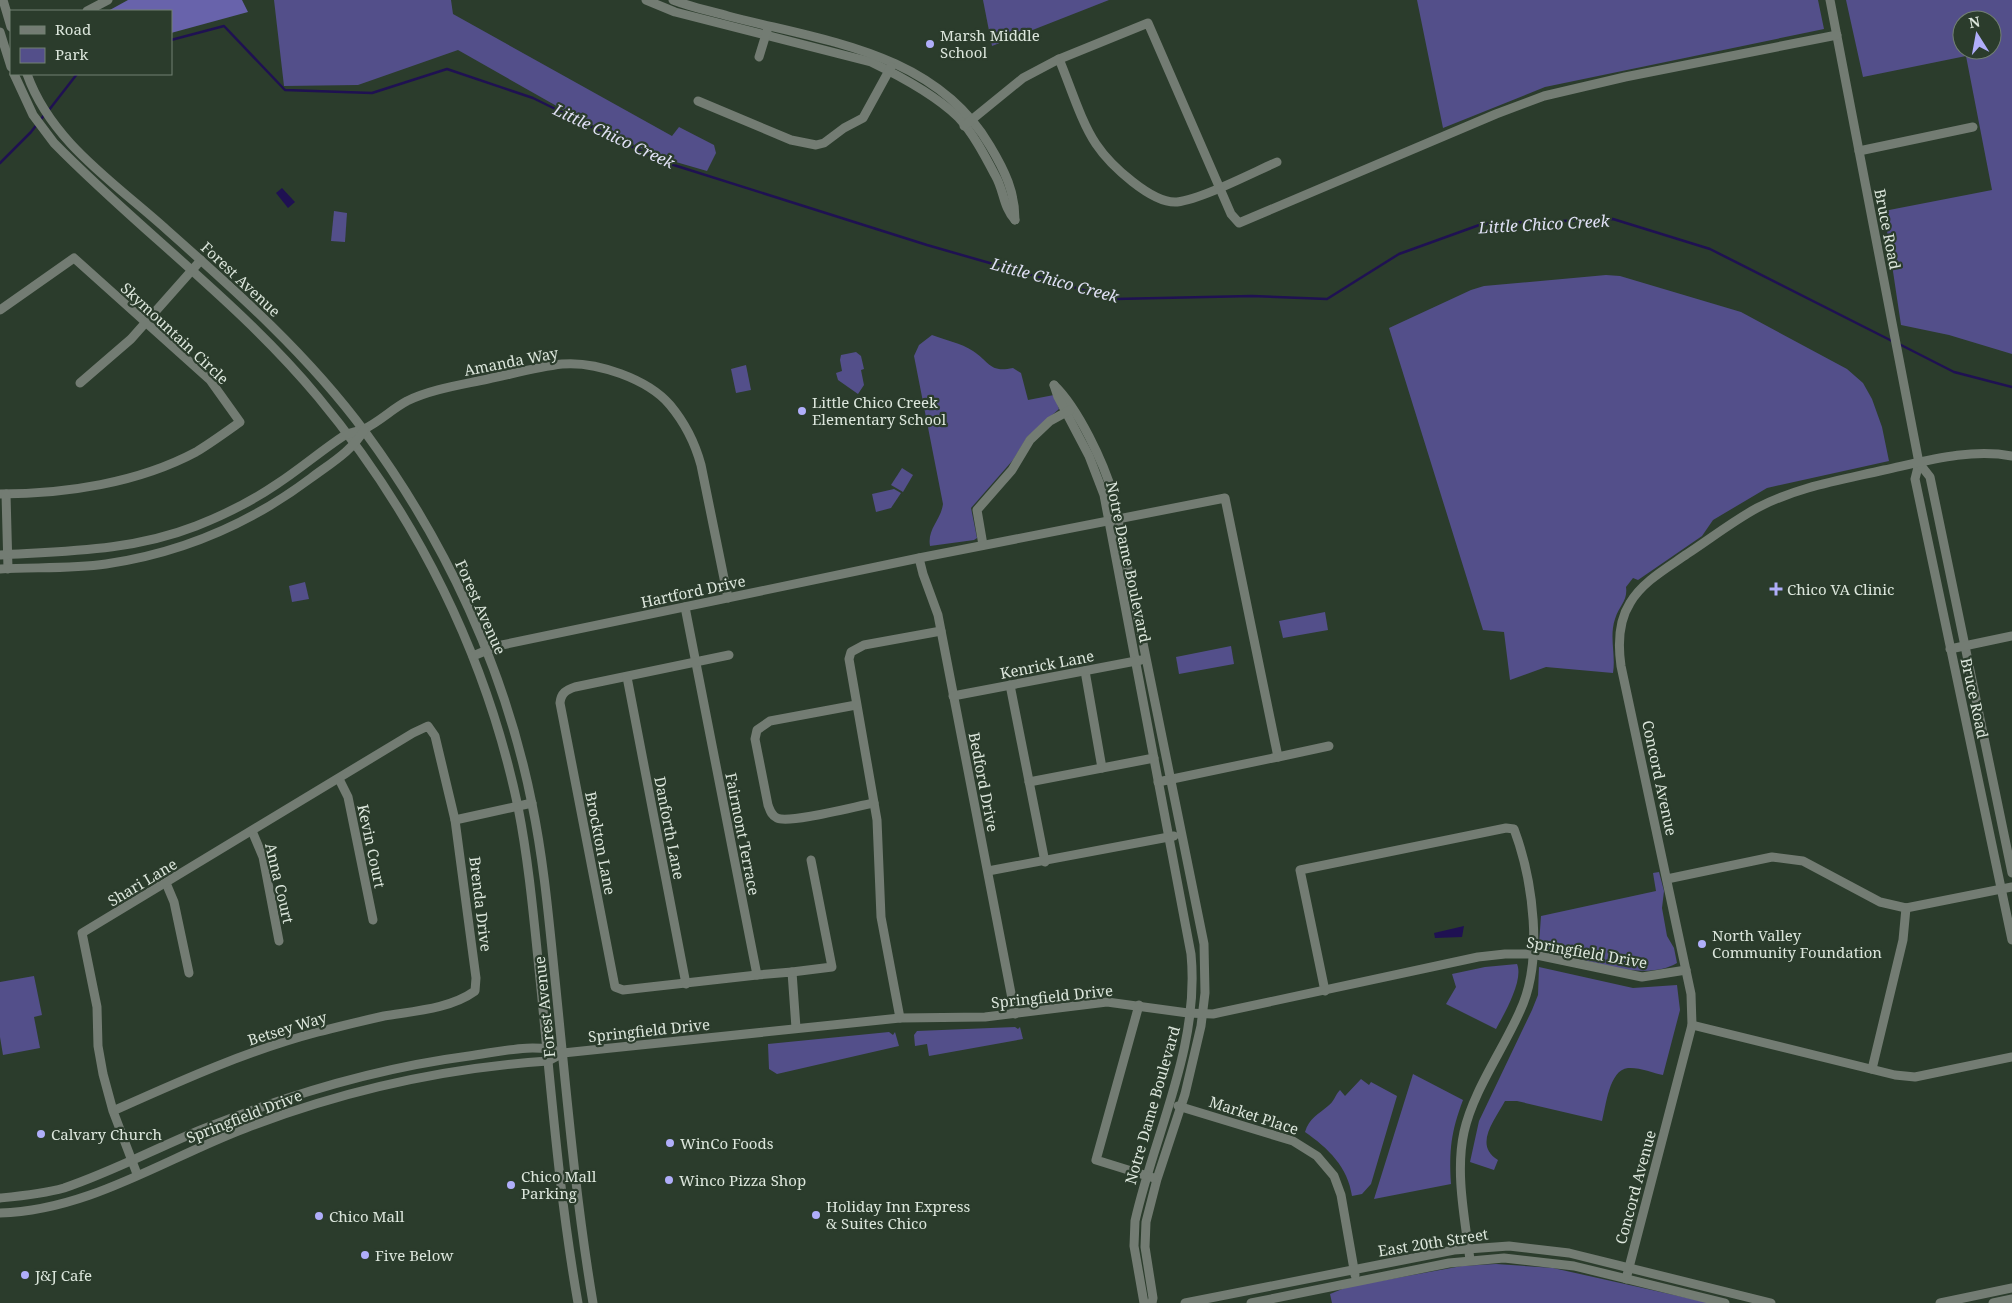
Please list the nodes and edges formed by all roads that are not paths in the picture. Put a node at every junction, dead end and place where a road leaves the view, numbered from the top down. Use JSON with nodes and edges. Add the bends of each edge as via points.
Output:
{"nodes":[{"id":1,"x":2,"y":0,"type":"edge"},
{"id":2,"x":108,"y":0,"type":"edge"},
{"id":3,"x":646,"y":0,"type":"edge"},
{"id":4,"x":673,"y":0,"type":"edge"},
{"id":5,"x":1830,"y":0,"type":"edge"},
{"id":6,"x":89,"y":10,"type":"edge"},
{"id":7,"x":10,"y":23,"type":"edge"},
{"id":8,"x":768,"y":27,"type":"junction"},
{"id":9,"x":0,"y":32,"type":"edge"},
{"id":10,"x":1836,"y":35,"type":"junction"},
{"id":11,"x":766,"y":36,"type":"junction"},
{"id":12,"x":6,"y":55,"type":"edge"},
{"id":13,"x":759,"y":57,"type":"dead end"},
{"id":14,"x":1059,"y":60,"type":"junction"},
{"id":15,"x":891,"y":66,"type":"junction"},
{"id":16,"x":14,"y":75,"type":"edge"},
{"id":17,"x":27,"y":75,"type":"edge"},
{"id":18,"x":698,"y":101,"type":"dead end"},
{"id":19,"x":968,"y":123,"type":"junction"},
{"id":20,"x":1973,"y":128,"type":"dead end"},
{"id":21,"x":1859,"y":151,"type":"junction"},
{"id":22,"x":1277,"y":162,"type":"dead end"},
{"id":23,"x":1219,"y":187,"type":"junction"},
{"id":24,"x":201,"y":260,"type":"junction"},
{"id":25,"x":191,"y":271,"type":"junction"},
{"id":26,"x":0,"y":310,"type":"edge"},
{"id":27,"x":145,"y":323,"type":"junction"},
{"id":28,"x":80,"y":382,"type":"dead end"},
{"id":29,"x":364,"y":430,"type":"junction"},
{"id":30,"x":347,"y":434,"type":"junction"},
{"id":31,"x":355,"y":445,"type":"junction"},
{"id":32,"x":2012,"y":456,"type":"edge"},
{"id":33,"x":1919,"y":463,"type":"junction"},
{"id":34,"x":3,"y":494,"type":"edge"},
{"id":35,"x":1113,"y":520,"type":"junction"},
{"id":36,"x":983,"y":545,"type":"junction"},
{"id":37,"x":4,"y":554,"type":"edge"},
{"id":38,"x":920,"y":558,"type":"junction"},
{"id":39,"x":4,"y":569,"type":"edge"},
{"id":40,"x":728,"y":598,"type":"junction"},
{"id":41,"x":685,"y":607,"type":"junction"},
{"id":42,"x":941,"y":631,"type":"junction"},
{"id":43,"x":2012,"y":636,"type":"edge"},
{"id":44,"x":1964,"y":646,"type":"junction"},
{"id":45,"x":1950,"y":649,"type":"junction"},
{"id":46,"x":487,"y":651,"type":"junction"},
{"id":47,"x":729,"y":655,"type":"dead end"},
{"id":48,"x":473,"y":656,"type":"junction"},
{"id":49,"x":1146,"y":660,"type":"junction"},
{"id":50,"x":696,"y":662,"type":"junction"},
{"id":51,"x":1135,"y":662,"type":"junction"},
{"id":52,"x":1085,"y":671,"type":"junction"},
{"id":53,"x":627,"y":677,"type":"junction"},
{"id":54,"x":1010,"y":685,"type":"junction"},
{"id":55,"x":953,"y":696,"type":"junction"},
{"id":56,"x":856,"y":705,"type":"junction"},
{"id":57,"x":428,"y":726,"type":"joint"},
{"id":58,"x":1328,"y":746,"type":"dead end"},
{"id":59,"x":1278,"y":757,"type":"junction"},
{"id":60,"x":1154,"y":758,"type":"junction"},
{"id":61,"x":1102,"y":768,"type":"junction"},
{"id":62,"x":339,"y":779,"type":"junction"},
{"id":63,"x":1170,"y":779,"type":"junction"},
{"id":64,"x":1029,"y":782,"type":"junction"},
{"id":65,"x":1158,"y":782,"type":"junction"},
{"id":66,"x":532,"y":803,"type":"junction"},
{"id":67,"x":874,"y":803,"type":"junction"},
{"id":68,"x":518,"y":807,"type":"junction"},
{"id":69,"x":455,"y":820,"type":"junction"},
{"id":70,"x":252,"y":831,"type":"junction"},
{"id":71,"x":1182,"y":835,"type":"junction"},
{"id":72,"x":1169,"y":837,"type":"junction"},
{"id":73,"x":811,"y":860,"type":"dead end"},
{"id":74,"x":1045,"y":862,"type":"junction"},
{"id":75,"x":988,"y":872,"type":"junction"},
{"id":76,"x":2012,"y":873,"type":"edge"},
{"id":77,"x":1667,"y":879,"type":"junction"},
{"id":78,"x":166,"y":884,"type":"junction"},
{"id":79,"x":2012,"y":887,"type":"edge"},
{"id":80,"x":2001,"y":889,"type":"junction"},
{"id":81,"x":1906,"y":908,"type":"junction"},
{"id":82,"x":373,"y":920,"type":"dead end"},
{"id":83,"x":2012,"y":940,"type":"edge"},
{"id":84,"x":279,"y":941,"type":"dead end"},
{"id":85,"x":1532,"y":954,"type":"junction"},
{"id":86,"x":1686,"y":970,"type":"junction"},
{"id":87,"x":792,"y":972,"type":"junction"},
{"id":88,"x":189,"y":973,"type":"dead end"},
{"id":89,"x":757,"y":975,"type":"junction"},
{"id":90,"x":686,"y":984,"type":"junction"},
{"id":91,"x":474,"y":991,"type":"joint"},
{"id":92,"x":1324,"y":991,"type":"junction"},
{"id":93,"x":1139,"y":1005,"type":"junction"},
{"id":94,"x":1191,"y":1013,"type":"junction"},
{"id":95,"x":1014,"y":1014,"type":"junction"},
{"id":96,"x":1203,"y":1014,"type":"junction"},
{"id":97,"x":900,"y":1018,"type":"junction"},
{"id":98,"x":1692,"y":1025,"type":"junction"},
{"id":99,"x":796,"y":1028,"type":"junction"},
{"id":100,"x":547,"y":1047,"type":"junction"},
{"id":101,"x":563,"y":1053,"type":"junction"},
{"id":102,"x":2012,"y":1057,"type":"edge"},
{"id":103,"x":548,"y":1060,"type":"junction"},
{"id":104,"x":1872,"y":1069,"type":"junction"},
{"id":105,"x":1170,"y":1104,"type":"junction"},
{"id":106,"x":1181,"y":1107,"type":"junction"},
{"id":107,"x":113,"y":1111,"type":"junction"},
{"id":108,"x":132,"y":1160,"type":"junction"},
{"id":109,"x":137,"y":1174,"type":"junction"},
{"id":110,"x":1148,"y":1176,"type":"junction"},
{"id":111,"x":1157,"y":1179,"type":"junction"},
{"id":112,"x":0,"y":1198,"type":"edge"},
{"id":113,"x":0,"y":1213,"type":"edge"},
{"id":114,"x":1468,"y":1248,"type":"junction"},
{"id":115,"x":1470,"y":1260,"type":"junction"},
{"id":116,"x":1629,"y":1268,"type":"junction"},
{"id":117,"x":1355,"y":1273,"type":"junction"},
{"id":118,"x":1626,"y":1279,"type":"junction"},
{"id":119,"x":2012,"y":1288,"type":"edge"},
{"id":120,"x":1316,"y":1289,"type":"junction"},
{"id":121,"x":2012,"y":1299,"type":"edge"},
{"id":122,"x":578,"y":1303,"type":"edge"},
{"id":123,"x":593,"y":1303,"type":"edge"},
{"id":124,"x":1144,"y":1303,"type":"edge"},
{"id":125,"x":1152,"y":1303,"type":"edge"},
{"id":126,"x":1185,"y":1303,"type":"edge"},
{"id":127,"x":1252,"y":1303,"type":"edge"},
{"id":128,"x":1725,"y":1303,"type":"edge"},
{"id":129,"x":1771,"y":1303,"type":"edge"},
{"id":130,"x":1940,"y":1303,"type":"edge"},
{"id":131,"x":1993,"y":1303,"type":"edge"}],
"edges":[{"from":1,"to":7,"type":"street"},
{"from":2,"to":6,"type":"street"},
{"from":3,"to":11,"type":"street","via":[[675,12]]},
{"from":4,"to":8,"type":"street"},
{"from":5,"to":10,"type":"street","name":"Bruce Road"},
{"from":8,"to":11,"type":"street"},
{"from":8,"to":15,"type":"street","via":[[853,46]]},
{"from":9,"to":12,"type":"street"},
{"from":10,"to":21,"type":"street","name":"Bruce Road"},
{"from":10,"to":23,"type":"street","via":[[1544,96],[1239,223],[1234,220]]},
{"from":11,"to":13,"type":"street"},
{"from":11,"to":15,"type":"street"},
{"from":14,"to":19,"type":"street","via":[[1023,78]]},
{"from":14,"to":23,"type":"street","via":[[1095,143],[1111,162],[1150,195],[1165,202],[1180,202]]},
{"from":14,"to":23,"type":"street","via":[[1148,23]]},
{"from":15,"to":18,"type":"street","via":[[863,118],[824,144],[791,140]]},
{"from":15,"to":19,"type":"street","via":[[919,74],[942,90]]},
{"from":16,"to":25,"type":"street","name":"Forest Avenue","via":[[33,114],[54,143]]},
{"from":17,"to":24,"type":"street","name":"Forest Avenue","via":[[41,104],[61,133]]},
{"from":19,"to":19,"type":"street","via":[[997,177],[1008,213],[1014,220],[1015,202],[1008,179],[984,135]]},
{"from":20,"to":21,"type":"street"},
{"from":21,"to":33,"type":"street","name":"Bruce Road"},
{"from":22,"to":23,"type":"street"},
{"from":24,"to":25,"type":"street"},
{"from":24,"to":29,"type":"street","name":"Forest Avenue","via":[[305,360]]},
{"from":25,"to":27,"type":"street"},
{"from":25,"to":30,"type":"street","name":"Forest Avenue","via":[[274,348]]},
{"from":26,"to":27,"type":"street","name":"Skymountain Circle","via":[[74,258]]},
{"from":27,"to":28,"type":"street"},
{"from":27,"to":34,"type":"street","name":"Skymountain Circle","via":[[210,380],[240,422],[196,452],[148,471],[100,485]]},
{"from":29,"to":30,"type":"street"},
{"from":29,"to":31,"type":"street"},
{"from":29,"to":40,"type":"street","name":"Amanda Way","via":[[407,401],[428,392],[520,372],[563,364],[622,374],[669,404],[695,444]]},
{"from":29,"to":46,"type":"street","name":"Forest Avenue","via":[[435,540]]},
{"from":30,"to":31,"type":"street","name":"Forest Avenue"},
{"from":30,"to":37,"type":"street","via":[[276,485],[196,526],[150,541],[105,549]]},
{"from":31,"to":39,"type":"street","via":[[273,504],[238,524],[178,548],[106,564]]},
{"from":31,"to":48,"type":"street","name":"Forest Avenue","via":[[394,499],[422,548]]},
{"from":32,"to":33,"type":"street","name":"Concord Avenue","via":[[1969,454]]},
{"from":33,"to":44,"type":"street","name":"Bruce Road","via":[[1930,476]]},
{"from":33,"to":45,"type":"street","name":"Bruce Road","via":[[1914,479]]},
{"from":33,"to":77,"type":"street","name":"Concord Avenue","via":[[1815,485],[1756,509],[1656,577],[1629,604],[1621,627],[1619,647]]},
{"from":34,"to":37,"type":"street"},
{"from":35,"to":36,"type":"street","name":"Hartford Drive"},
{"from":35,"to":36,"type":"street","name":"Notre Dame Boulevard","via":[[1069,411],[1050,421],[1030,440],[1012,470],[977,510]]},
{"from":35,"to":49,"type":"street","name":"Notre Dame Boulevard"},
{"from":35,"to":51,"type":"street","name":"Notre Dame Boulevard"},
{"from":35,"to":59,"type":"street","name":"Hartford Drive","via":[[1225,498]]},
{"from":36,"to":38,"type":"street","name":"Hartford Drive"},
{"from":37,"to":39,"type":"street"},
{"from":38,"to":40,"type":"street","name":"Hartford Drive"},
{"from":38,"to":42,"type":"street","name":"Bedford Drive"},
{"from":40,"to":41,"type":"street","name":"Hartford Drive"},
{"from":41,"to":46,"type":"street","name":"Hartford Drive","via":[[497,646]]},
{"from":41,"to":50,"type":"street","name":"Fairmont Terrace"},
{"from":42,"to":55,"type":"street","name":"Bedford Drive"},
{"from":42,"to":56,"type":"street","via":[[856,647],[849,660]]},
{"from":43,"to":44,"type":"street"},
{"from":44,"to":45,"type":"street"},
{"from":44,"to":76,"type":"street","name":"Bruce Road"},
{"from":45,"to":80,"type":"street","name":"Bruce Road"},
{"from":46,"to":48,"type":"street","name":"Hartford Drive"},
{"from":46,"to":66,"type":"street","name":"Forest Avenue","via":[[513,726]]},
{"from":47,"to":50,"type":"street"},
{"from":48,"to":68,"type":"street","name":"Forest Avenue","via":[[496,723]]},
{"from":49,"to":51,"type":"street","name":"Kenrick Lane"},
{"from":49,"to":63,"type":"street","name":"Notre Dame Boulevard"},
{"from":50,"to":53,"type":"street"},
{"from":50,"to":89,"type":"street","name":"Fairmont Terrace"},
{"from":51,"to":52,"type":"street","name":"Kenrick Lane"},
{"from":51,"to":60,"type":"street","name":"Notre Dame Boulevard"},
{"from":52,"to":54,"type":"street","name":"Kenrick Lane"},
{"from":52,"to":61,"type":"street"},
{"from":53,"to":90,"type":"street","name":"Danforth Lane"},
{"from":53,"to":90,"type":"street","name":"Brockton Lane","via":[[567,690],[560,703],[615,987],[623,990]]},
{"from":54,"to":55,"type":"street","name":"Kenrick Lane"},
{"from":54,"to":64,"type":"street"},
{"from":55,"to":75,"type":"street","name":"Bedford Drive"},
{"from":56,"to":67,"type":"street"},
{"from":56,"to":67,"type":"street","via":[[770,721],[757,730],[755,738],[768,805],[777,818],[794,819]]},
{"from":57,"to":62,"type":"street","name":"Shari Lane","via":[[413,732]]},
{"from":57,"to":69,"type":"street","name":"Brenda Drive","via":[[435,736]]},
{"from":58,"to":59,"type":"street"},
{"from":59,"to":63,"type":"street"},
{"from":60,"to":61,"type":"street"},
{"from":60,"to":65,"type":"street","name":"Notre Dame Boulevard"},
{"from":61,"to":64,"type":"street"},
{"from":62,"to":70,"type":"street","name":"Shari Lane"},
{"from":62,"to":82,"type":"street","name":"Kevin Court","via":[[348,797]]},
{"from":63,"to":65,"type":"street"},
{"from":63,"to":71,"type":"street","name":"Notre Dame Boulevard"},
{"from":64,"to":74,"type":"street"},
{"from":65,"to":72,"type":"street","name":"Notre Dame Boulevard"},
{"from":66,"to":68,"type":"street"},
{"from":66,"to":101,"type":"street","name":"Forest Avenue","via":[[543,871]]},
{"from":67,"to":97,"type":"street","via":[[881,916]]},
{"from":68,"to":69,"type":"street"},
{"from":68,"to":100,"type":"street","name":"Forest Avenue"},
{"from":69,"to":91,"type":"street","name":"Brenda Drive","via":[[476,978]]},
{"from":70,"to":78,"type":"street","name":"Shari Lane"},
{"from":70,"to":84,"type":"street","name":"Anna Court","via":[[263,857]]},
{"from":71,"to":72,"type":"street"},
{"from":71,"to":96,"type":"street","name":"Notre Dame Boulevard","via":[[1204,944]]},
{"from":72,"to":74,"type":"street"},
{"from":72,"to":94,"type":"street","name":"Notre Dame Boulevard","via":[[1191,954]]},
{"from":73,"to":87,"type":"street","via":[[832,967]]},
{"from":74,"to":75,"type":"street"},
{"from":75,"to":95,"type":"street","name":"Bedford Drive"},
{"from":77,"to":81,"type":"street","via":[[1772,857],[1787,857],[1803,861],[1880,902]]},
{"from":77,"to":86,"type":"street","name":"Concord Avenue"},
{"from":78,"to":88,"type":"street","via":[[174,902]]},
{"from":78,"to":107,"type":"street","name":"Shari Lane","via":[[82,933],[97,1007],[98,1046]]},
{"from":79,"to":80,"type":"street"},
{"from":80,"to":81,"type":"street"},
{"from":80,"to":83,"type":"street","name":"Bruce Road"},
{"from":81,"to":104,"type":"street","via":[[1903,940]]},
{"from":85,"to":86,"type":"street","name":"Springfield Drive","via":[[1637,977]]},
{"from":85,"to":92,"type":"street","name":"Springfield Drive","via":[[1478,957]]},
{"from":85,"to":92,"type":"street","via":[[1532,910],[1520,846],[1514,829],[1506,828],[1300,870]]},
{"from":85,"to":114,"type":"street","via":[[1529,984],[1521,1010],[1471,1110],[1465,1129],[1461,1176]]},
{"from":86,"to":98,"type":"street","name":"Concord Avenue"},
{"from":87,"to":89,"type":"street"},
{"from":87,"to":99,"type":"street"},
{"from":89,"to":90,"type":"street"},
{"from":91,"to":107,"type":"street","name":"Betsey Way","via":[[450,1004],[375,1018],[258,1051],[204,1070]]},
{"from":92,"to":96,"type":"street","name":"Springfield Drive","via":[[1230,1012]]},
{"from":93,"to":94,"type":"street","name":"Springfield Drive"},
{"from":93,"to":95,"type":"street","name":"Springfield Drive","via":[[1107,1002]]},
{"from":93,"to":110,"type":"street","via":[[1096,1160]]},
{"from":94,"to":96,"type":"street","name":"Springfield Drive"},
{"from":94,"to":105,"type":"street","name":"Notre Dame Boulevard"},
{"from":95,"to":97,"type":"street","name":"Springfield Drive"},
{"from":96,"to":106,"type":"street","name":"Notre Dame Boulevard"},
{"from":97,"to":99,"type":"street","name":"Springfield Drive"},
{"from":98,"to":104,"type":"street"},
{"from":98,"to":116,"type":"street","name":"Concord Avenue"},
{"from":99,"to":101,"type":"street","name":"Springfield Drive"},
{"from":100,"to":101,"type":"street","name":"Springfield Drive"},
{"from":100,"to":103,"type":"street","name":"Forest Avenue"},
{"from":100,"to":108,"type":"street","name":"Springfield Drive","via":[[445,1059],[349,1079],[251,1110]]},
{"from":101,"to":103,"type":"street","name":"Springfield Drive"},
{"from":101,"to":123,"type":"street","name":"Forest Avenue"},
{"from":102,"to":104,"type":"street","via":[[1915,1076]]},
{"from":103,"to":109,"type":"street","name":"Springfield Drive","via":[[426,1078],[327,1100],[245,1128]]},
{"from":103,"to":122,"type":"street","name":"Forest Avenue"},
{"from":105,"to":106,"type":"street","name":"Market Place"},
{"from":105,"to":110,"type":"street","name":"Notre Dame Boulevard"},
{"from":106,"to":111,"type":"street","name":"Notre Dame Boulevard"},
{"from":106,"to":117,"type":"street","name":"Market Place","via":[[1293,1141],[1318,1156],[1334,1176],[1341,1195]]},
{"from":107,"to":108,"type":"street","name":"Shari Lane"},
{"from":108,"to":109,"type":"street","name":"Shari Lane"},
{"from":108,"to":112,"type":"street","name":"Springfield Drive","via":[[62,1188]]},
{"from":109,"to":113,"type":"street","name":"Springfield Drive","via":[[54,1206]]},
{"from":110,"to":111,"type":"street"},
{"from":110,"to":124,"type":"street","name":"Notre Dame Boulevard","via":[[1135,1221],[1134,1246]]},
{"from":111,"to":125,"type":"street","name":"Notre Dame Boulevard","via":[[1148,1213],[1146,1238]]},
{"from":114,"to":115,"type":"street"},
{"from":114,"to":116,"type":"street","name":"East 20th Street","via":[[1545,1248]]},
{"from":114,"to":117,"type":"street","name":"East 20th Street"},
{"from":115,"to":118,"type":"street","name":"East 20th Street","via":[[1540,1261]]},
{"from":115,"to":120,"type":"street","name":"East 20th Street"},
{"from":116,"to":118,"type":"street","name":"Concord Avenue"},
{"from":116,"to":129,"type":"street","name":"East 20th Street"},
{"from":117,"to":120,"type":"street","name":"East 20th Street","via":[[1324,1283]]},
{"from":117,"to":126,"type":"street","name":"East 20th Street"},
{"from":118,"to":128,"type":"street","name":"East 20th Street"},
{"from":119,"to":130,"type":"street"},
{"from":120,"to":127,"type":"street","name":"East 20th Street"},
{"from":121,"to":131,"type":"street"}]}
